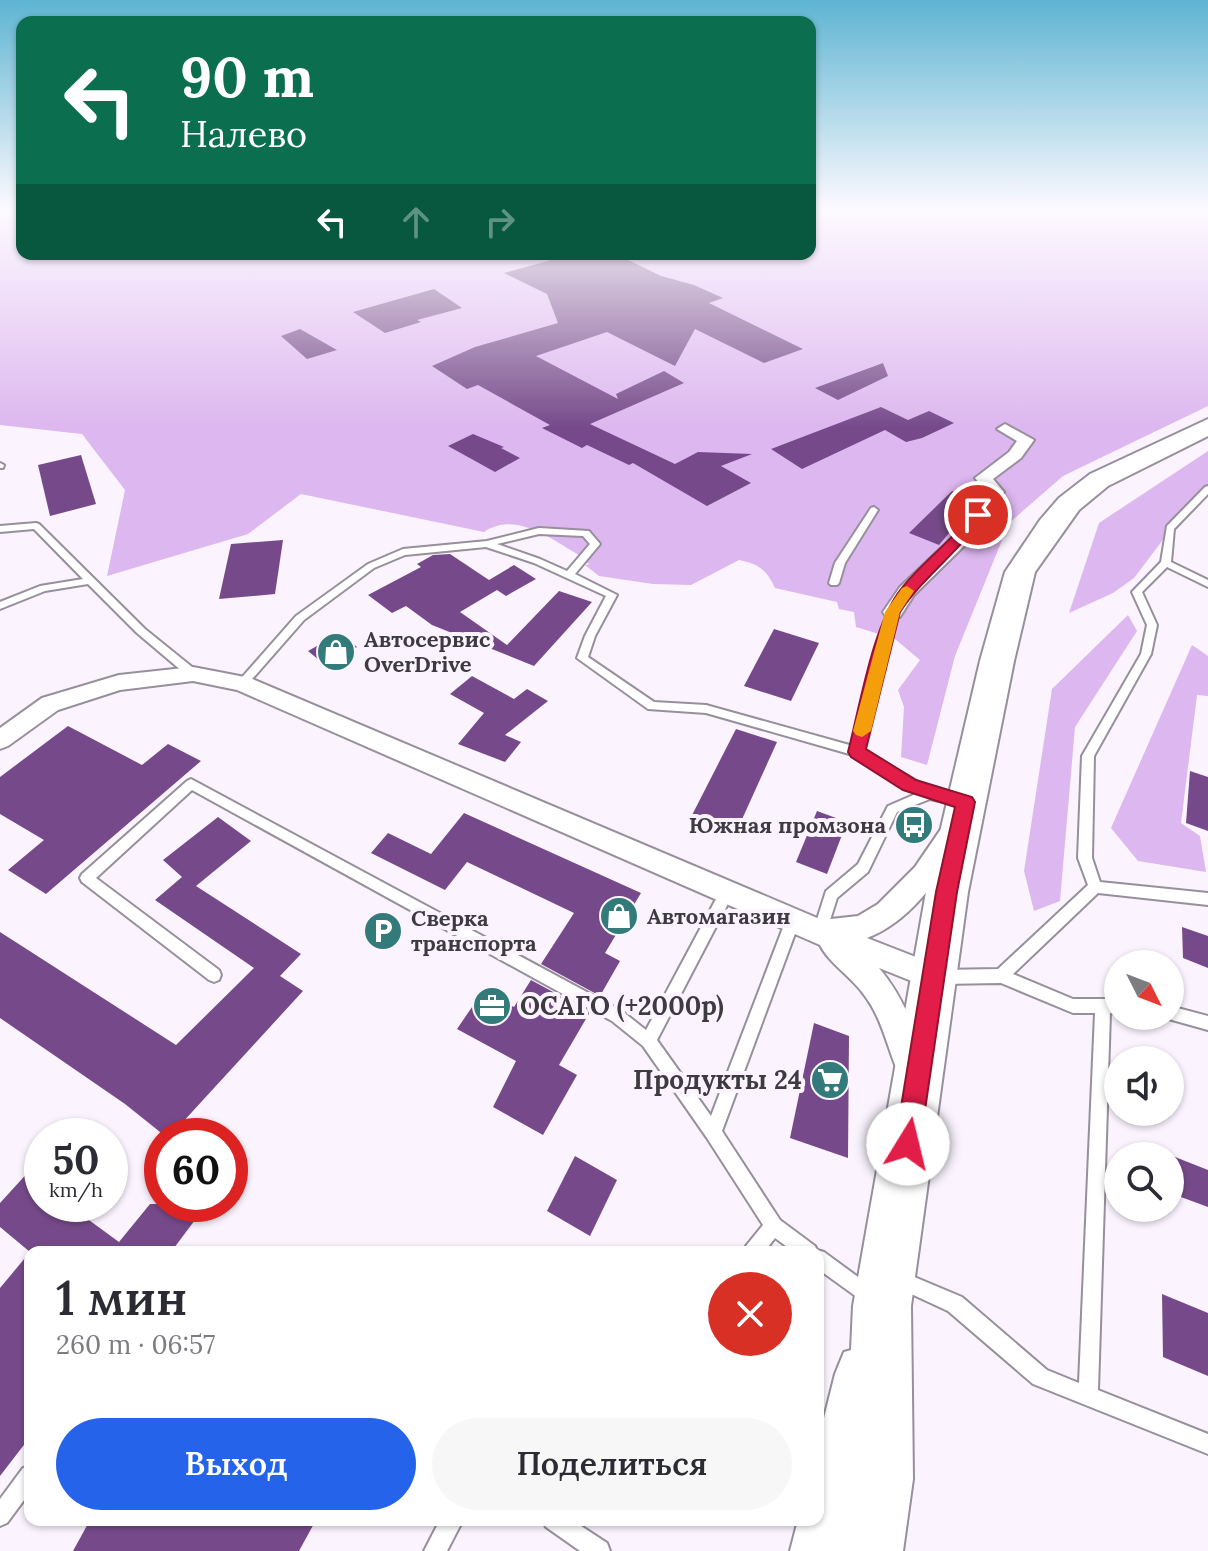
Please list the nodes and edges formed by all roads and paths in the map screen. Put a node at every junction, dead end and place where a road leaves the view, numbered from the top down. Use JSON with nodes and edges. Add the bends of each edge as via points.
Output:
{"nodes":[{"id":1,"x":1208,"y":426,"type":"edge"},
{"id":2,"x":1005,"y":429,"type":"dead end"},
{"id":3,"x":1208,"y":489,"type":"edge"},
{"id":4,"x":874,"y":510,"type":"dead end"},
{"id":5,"x":0,"y":529,"type":"edge"},
{"id":6,"x":487,"y":544,"type":"junction"},
{"id":7,"x":1166,"y":563,"type":"junction"},
{"id":8,"x":569,"y":575,"type":"junction"},
{"id":9,"x":92,"y":580,"type":"junction"},
{"id":10,"x":834,"y":583,"type":"dead end"},
{"id":11,"x":1208,"y":584,"type":"edge"},
{"id":12,"x":0,"y":606,"type":"edge"},
{"id":13,"x":893,"y":612,"type":"joint"},
{"id":14,"x":193,"y":674,"type":"junction"},
{"id":15,"x":242,"y":683,"type":"junction"},
{"id":16,"x":0,"y":740,"type":"edge"},
{"id":17,"x":857,"y":752,"type":"junction"},
{"id":18,"x":952,"y":803,"type":"junction"},
{"id":19,"x":1095,"y":887,"type":"junction"},
{"id":20,"x":728,"y":890,"type":"junction"},
{"id":21,"x":1208,"y":899,"type":"edge"},
{"id":22,"x":806,"y":926,"type":"junction"},
{"id":23,"x":214,"y":975,"type":"dead end"},
{"id":24,"x":1001,"y":976,"type":"junction"},
{"id":25,"x":934,"y":977,"type":"junction"},
{"id":26,"x":1104,"y":1006,"type":"edge"},
{"id":27,"x":1184,"y":1017,"type":"edge"},
{"id":28,"x":1208,"y":1023,"type":"edge"},
{"id":29,"x":1109,"y":1030,"type":"edge"},
{"id":30,"x":648,"y":1041,"type":"junction"},
{"id":31,"x":915,"y":1094,"type":"junction"},
{"id":32,"x":713,"y":1132,"type":"junction"},
{"id":33,"x":774,"y":1226,"type":"junction"},
{"id":34,"x":757,"y":1246,"type":"edge"},
{"id":35,"x":801,"y":1246,"type":"edge"},
{"id":36,"x":824,"y":1261,"type":"edge"},
{"id":37,"x":885,"y":1290,"type":"junction"},
{"id":38,"x":1088,"y":1396,"type":"junction"},
{"id":39,"x":1208,"y":1444,"type":"edge"},
{"id":40,"x":880,"y":1479,"type":"junction"},
{"id":41,"x":24,"y":1483,"type":"edge"},
{"id":42,"x":0,"y":1516,"type":"edge"},
{"id":43,"x":449,"y":1526,"type":"edge"},
{"id":44,"x":562,"y":1526,"type":"edge"},
{"id":45,"x":435,"y":1551,"type":"edge"},
{"id":46,"x":599,"y":1551,"type":"edge"},
{"id":47,"x":824,"y":1551,"type":"edge"},
{"id":48,"x":869,"y":1551,"type":"edge"},
{"id":49,"x":882,"y":1551,"type":"edge"}],
"edges":[{"from":1,"to":18,"type":"main road","via":[[1099,480],[1050,526],[1020,572]]},
{"from":2,"to":13,"type":"street","via":[[1026,440],[983,478],[995,492],[961,539],[907,591]]},
{"from":3,"to":7,"type":"lane","via":[[1170,528]]},
{"from":4,"to":10,"type":"lane","via":[[840,563]]},
{"from":5,"to":9,"type":"lane","via":[[36,526]]},
{"from":6,"to":8,"type":"lane"},
{"from":6,"to":8,"type":"lane","via":[[539,531],[586,533],[595,544]]},
{"from":6,"to":15,"type":"lane","via":[[403,552],[371,566],[300,618]]},
{"from":7,"to":11,"type":"lane"},
{"from":7,"to":19,"type":"lane","via":[[1137,592],[1152,625],[1146,654],[1088,756],[1085,858]]},
{"from":8,"to":17,"type":"lane","via":[[612,595],[582,658],[652,706],[706,709]]},
{"from":9,"to":12,"type":"lane","via":[[43,588]]},
{"from":9,"to":14,"type":"lane"},
{"from":13,"to":17,"type":"lane"},
{"from":14,"to":15,"type":"street"},
{"from":14,"to":16,"type":"street","via":[[119,683],[50,704]]},
{"from":15,"to":20,"type":"street"},
{"from":17,"to":18,"type":"lane"},
{"from":18,"to":22,"type":"lane","via":[[892,809],[863,868]]},
{"from":18,"to":22,"type":"street","via":[[942,851],[893,909],[864,927]]},
{"from":18,"to":25,"type":"main road"},
{"from":19,"to":21,"type":"lane"},
{"from":19,"to":24,"type":"lane"},
{"from":20,"to":22,"type":"street"},
{"from":20,"to":30,"type":"lane"},
{"from":22,"to":25,"type":"street"},
{"from":22,"to":31,"type":"street","via":[[851,958],[880,990],[902,1029]]},
{"from":22,"to":32,"type":"lane"},
{"from":23,"to":30,"type":"lane","via":[[87,878],[191,784],[617,1016]]},
{"from":24,"to":25,"type":"lane"},
{"from":24,"to":26,"type":"lane","via":[[1073,1006]]},
{"from":25,"to":31,"type":"main road"},
{"from":27,"to":28,"type":"lane"},
{"from":29,"to":38,"type":"lane"},
{"from":30,"to":32,"type":"lane"},
{"from":31,"to":37,"type":"main road"},
{"from":32,"to":33,"type":"lane"},
{"from":33,"to":34,"type":"lane"},
{"from":33,"to":35,"type":"lane"},
{"from":36,"to":37,"type":"lane"},
{"from":37,"to":38,"type":"lane","via":[[955,1304],[1040,1377]]},
{"from":37,"to":40,"type":"main road"},
{"from":37,"to":47,"type":"main road"},
{"from":38,"to":39,"type":"lane"},
{"from":40,"to":48,"type":"main road"},
{"from":40,"to":49,"type":"main road"},
{"from":41,"to":42,"type":"lane"},
{"from":43,"to":45,"type":"lane"},
{"from":44,"to":46,"type":"lane"}]}
